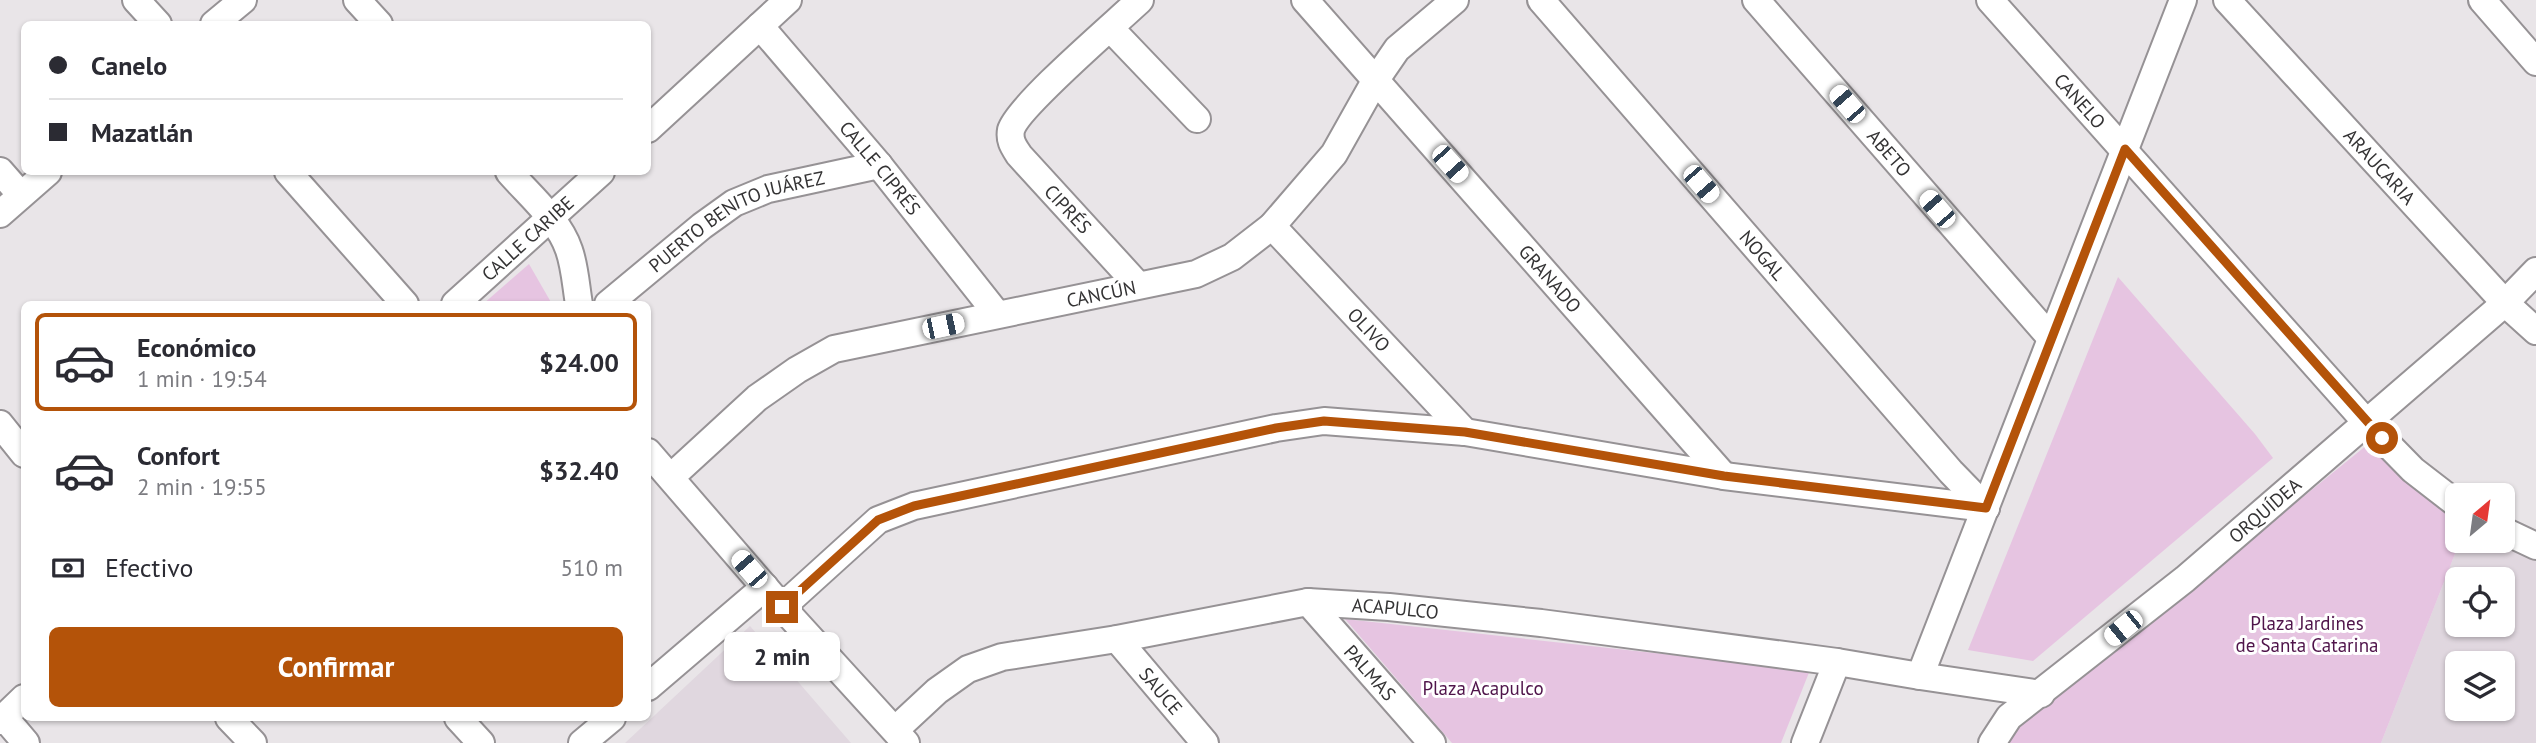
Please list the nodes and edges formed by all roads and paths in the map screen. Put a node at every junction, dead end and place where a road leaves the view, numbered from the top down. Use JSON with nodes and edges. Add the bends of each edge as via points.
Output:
{"nodes":[{"id":1,"x":136,"y":0,"type":"edge"},
{"id":2,"x":243,"y":0,"type":"edge"},
{"id":3,"x":357,"y":0,"type":"edge"},
{"id":4,"x":788,"y":0,"type":"edge"},
{"id":5,"x":1140,"y":0,"type":"edge"},
{"id":6,"x":1305,"y":0,"type":"edge"},
{"id":7,"x":1454,"y":0,"type":"edge"},
{"id":8,"x":1541,"y":0,"type":"edge"},
{"id":9,"x":1756,"y":0,"type":"edge"},
{"id":10,"x":1990,"y":0,"type":"edge"},
{"id":11,"x":2183,"y":0,"type":"edge"},
{"id":12,"x":2227,"y":0,"type":"edge"},
{"id":13,"x":2482,"y":0,"type":"edge"},
{"id":14,"x":155,"y":21,"type":"edge"},
{"id":15,"x":218,"y":21,"type":"edge"},
{"id":16,"x":376,"y":21,"type":"edge"},
{"id":17,"x":760,"y":26,"type":"junction"},
{"id":18,"x":1110,"y":28,"type":"junction"},
{"id":19,"x":2536,"y":62,"type":"edge"},
{"id":20,"x":1375,"y":81,"type":"junction"},
{"id":21,"x":1197,"y":119,"type":"dead end"},
{"id":22,"x":651,"y":126,"type":"edge"},
{"id":23,"x":2125,"y":149,"type":"junction"},
{"id":24,"x":878,"y":165,"type":"junction"},
{"id":25,"x":0,"y":171,"type":"edge"},
{"id":26,"x":44,"y":175,"type":"edge"},
{"id":27,"x":291,"y":175,"type":"edge"},
{"id":28,"x":512,"y":175,"type":"edge"},
{"id":29,"x":598,"y":175,"type":"edge"},
{"id":30,"x":21,"y":195,"type":"junction"},
{"id":31,"x":0,"y":214,"type":"edge"},
{"id":32,"x":550,"y":218,"type":"junction"},
{"id":33,"x":1272,"y":226,"type":"junction"},
{"id":34,"x":2536,"y":271,"type":"edge"},
{"id":35,"x":1137,"y":284,"type":"junction"},
{"id":36,"x":402,"y":301,"type":"edge"},
{"id":37,"x":457,"y":301,"type":"edge"},
{"id":38,"x":578,"y":301,"type":"edge"},
{"id":39,"x":612,"y":301,"type":"edge"},
{"id":40,"x":2505,"y":303,"type":"junction"},
{"id":41,"x":997,"y":314,"type":"junction"},
{"id":42,"x":2536,"y":331,"type":"edge"},
{"id":43,"x":2050,"y":337,"type":"junction"},
{"id":44,"x":2366,"y":422,"type":"junction"},
{"id":45,"x":0,"y":424,"type":"edge"},
{"id":46,"x":1465,"y":432,"type":"junction"},
{"id":47,"x":21,"y":450,"type":"edge"},
{"id":48,"x":651,"y":455,"type":"edge"},
{"id":49,"x":1724,"y":476,"type":"junction"},
{"id":50,"x":671,"y":477,"type":"junction"},
{"id":51,"x":2445,"y":495,"type":"edge"},
{"id":52,"x":1986,"y":508,"type":"junction"},
{"id":53,"x":2515,"y":536,"type":"edge"},
{"id":54,"x":2536,"y":546,"type":"edge"},
{"id":55,"x":774,"y":597,"type":"junction"},
{"id":56,"x":1308,"y":602,"type":"junction"},
{"id":57,"x":1117,"y":639,"type":"junction"},
{"id":58,"x":1837,"y":662,"type":"junction"},
{"id":59,"x":1920,"y":676,"type":"junction"},
{"id":60,"x":651,"y":679,"type":"edge"},
{"id":61,"x":2041,"y":694,"type":"junction"},
{"id":62,"x":21,"y":701,"type":"edge"},
{"id":63,"x":2,"y":719,"type":"edge"},
{"id":64,"x":232,"y":721,"type":"edge"},
{"id":65,"x":461,"y":721,"type":"edge"},
{"id":66,"x":608,"y":721,"type":"edge"},
{"id":67,"x":901,"y":737,"type":"edge"},
{"id":68,"x":26,"y":743,"type":"edge"},
{"id":69,"x":253,"y":743,"type":"edge"},
{"id":70,"x":481,"y":743,"type":"edge"},
{"id":71,"x":582,"y":743,"type":"edge"},
{"id":72,"x":1206,"y":743,"type":"edge"},
{"id":73,"x":1432,"y":743,"type":"edge"},
{"id":74,"x":1805,"y":743,"type":"edge"},
{"id":75,"x":1992,"y":743,"type":"edge"}],
"edges":[{"from":1,"to":14,"type":"street"},
{"from":2,"to":15,"type":"street"},
{"from":3,"to":16,"type":"street"},
{"from":4,"to":17,"type":"street"},
{"from":5,"to":18,"type":"street"},
{"from":6,"to":20,"type":"street","name":"GRANADO"},
{"from":7,"to":20,"type":"street","name":"CANCÚN","via":[[1397,49]]},
{"from":8,"to":52,"type":"street","name":"NOGAL"},
{"from":9,"to":43,"type":"street","name":"ABETO"},
{"from":10,"to":23,"type":"street","name":"CANELO"},
{"from":11,"to":23,"type":"street"},
{"from":12,"to":40,"type":"street","name":"ARAUCARIA"},
{"from":13,"to":19,"type":"street"},
{"from":17,"to":22,"type":"street"},
{"from":17,"to":24,"type":"street","name":"CALLE CIPRÉS"},
{"from":18,"to":21,"type":"street"},
{"from":18,"to":35,"type":"street","name":"CIPRÉS","via":[[1035,98],[1012,128],[1010,140]]},
{"from":20,"to":33,"type":"street","name":"CANCÚN","via":[[1334,154]]},
{"from":20,"to":49,"type":"street","name":"GRANADO"},
{"from":23,"to":43,"type":"street"},
{"from":23,"to":44,"type":"street","name":"CANELO"},
{"from":24,"to":39,"type":"street","name":"PUERTO BENITO JUÁREZ","via":[[768,189],[734,203]]},
{"from":24,"to":41,"type":"street","name":"CALLE CIPRÉS"},
{"from":25,"to":30,"type":"street"},
{"from":26,"to":30,"type":"street"},
{"from":27,"to":36,"type":"street"},
{"from":28,"to":32,"type":"street"},
{"from":29,"to":32,"type":"street","name":"CALLE CARIBE"},
{"from":30,"to":31,"type":"street"},
{"from":32,"to":37,"type":"street","name":"CALLE CARIBE"},
{"from":32,"to":38,"type":"street","via":[[569,250]]},
{"from":33,"to":35,"type":"street","name":"CANCÚN","via":[[1231,257],[1196,274]]},
{"from":33,"to":46,"type":"street","name":"OLIVO"},
{"from":34,"to":40,"type":"street","name":"ORQUÍDEA"},
{"from":35,"to":41,"type":"street","name":"CANCÚN"},
{"from":40,"to":42,"type":"street","name":"ARAUCARIA"},
{"from":40,"to":44,"type":"street","name":"ORQUÍDEA"},
{"from":41,"to":50,"type":"street","name":"CANCÚN","via":[[834,349],[757,398]]},
{"from":43,"to":52,"type":"street"},
{"from":44,"to":51,"type":"street","name":"CANELO"},
{"from":44,"to":61,"type":"street","name":"ORQUÍDEA","via":[[2185,579]]},
{"from":45,"to":47,"type":"street"},
{"from":46,"to":49,"type":"street"},
{"from":46,"to":55,"type":"street","via":[[1324,421],[914,506],[878,520]]},
{"from":48,"to":50,"type":"street"},
{"from":49,"to":52,"type":"street"},
{"from":50,"to":55,"type":"street"},
{"from":52,"to":59,"type":"street"},
{"from":53,"to":54,"type":"street"},
{"from":55,"to":60,"type":"street"},
{"from":55,"to":67,"type":"street"},
{"from":56,"to":57,"type":"street","name":"ACAPULCO"},
{"from":56,"to":58,"type":"street","name":"ACAPULCO","via":[[1541,623]]},
{"from":56,"to":73,"type":"street","name":"PALMAS"},
{"from":57,"to":67,"type":"street","name":"ACAPULCO","via":[[1002,657],[968,669],[937,691]]},
{"from":57,"to":72,"type":"street","name":"SAUCE"},
{"from":58,"to":59,"type":"street","name":"ACAPULCO"},
{"from":58,"to":74,"type":"street"},
{"from":59,"to":61,"type":"street","name":"ACAPULCO"},
{"from":61,"to":75,"type":"street","name":"ORQUÍDEA","via":[[2009,717]]},
{"from":62,"to":63,"type":"street"},
{"from":63,"to":68,"type":"street"},
{"from":64,"to":69,"type":"street"},
{"from":65,"to":70,"type":"street"},
{"from":66,"to":71,"type":"street"}]}
